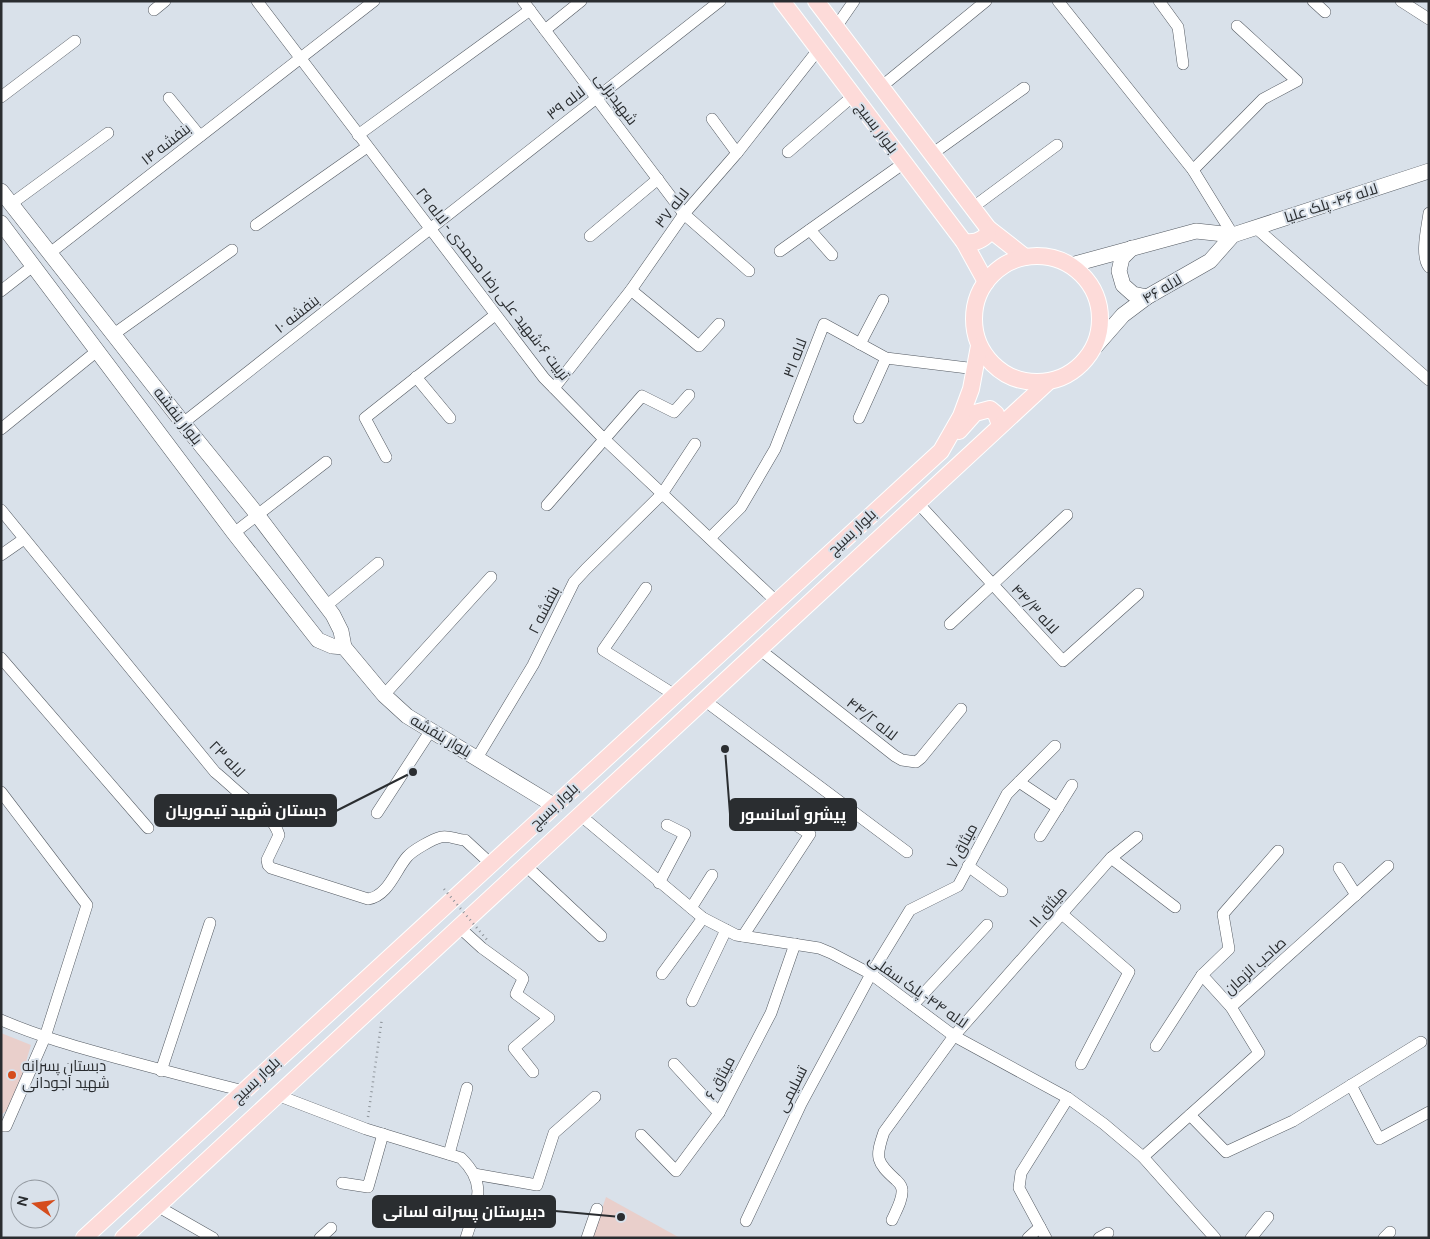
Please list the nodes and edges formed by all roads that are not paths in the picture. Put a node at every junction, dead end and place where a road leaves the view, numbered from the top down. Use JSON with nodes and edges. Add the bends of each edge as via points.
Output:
{"nodes":[{"id":1,"x":165,"y":1,"type":"edge"},
{"id":2,"x":257,"y":1,"type":"edge"},
{"id":3,"x":374,"y":1,"type":"edge"},
{"id":4,"x":581,"y":1,"type":"edge"},
{"id":5,"x":720,"y":1,"type":"edge"},
{"id":6,"x":782,"y":1,"type":"edge"},
{"id":7,"x":816,"y":1,"type":"edge"},
{"id":8,"x":854,"y":1,"type":"edge"},
{"id":9,"x":986,"y":1,"type":"edge"},
{"id":10,"x":1058,"y":1,"type":"edge"},
{"id":11,"x":1160,"y":1,"type":"edge"},
{"id":12,"x":1313,"y":1,"type":"edge"},
{"id":13,"x":1408,"y":3,"type":"edge"},
{"id":14,"x":527,"y":6,"type":"edge"},
{"id":15,"x":154,"y":10,"type":"dead end"},
{"id":16,"x":1325,"y":12,"type":"dead end"},
{"id":17,"x":1429,"y":19,"type":"edge"},
{"id":18,"x":1236,"y":26,"type":"dead end"},
{"id":19,"x":836,"y":27,"type":"junction"},
{"id":20,"x":545,"y":30,"type":"junction"},
{"id":21,"x":75,"y":42,"type":"dead end"},
{"id":22,"x":818,"y":50,"type":"junction"},
{"id":23,"x":300,"y":58,"type":"junction"},
{"id":24,"x":1183,"y":64,"type":"dead end"},
{"id":25,"x":881,"y":87,"type":"junction"},
{"id":26,"x":1024,"y":88,"type":"dead end"},
{"id":27,"x":853,"y":96,"type":"junction"},
{"id":28,"x":1,"y":97,"type":"edge"},
{"id":29,"x":169,"y":98,"type":"dead end"},
{"id":30,"x":597,"y":98,"type":"junction"},
{"id":31,"x":712,"y":119,"type":"dead end"},
{"id":32,"x":108,"y":133,"type":"dead end"},
{"id":33,"x":358,"y":134,"type":"junction"},
{"id":34,"x":200,"y":136,"type":"junction"},
{"id":35,"x":1056,"y":145,"type":"dead end"},
{"id":36,"x":367,"y":147,"type":"junction"},
{"id":37,"x":788,"y":152,"type":"dead end"},
{"id":38,"x":737,"y":153,"type":"junction"},
{"id":39,"x":932,"y":154,"type":"junction"},
{"id":40,"x":904,"y":163,"type":"junction"},
{"id":41,"x":1193,"y":170,"type":"junction"},
{"id":42,"x":1429,"y":171,"type":"edge"},
{"id":43,"x":658,"y":179,"type":"junction"},
{"id":44,"x":1,"y":191,"type":"edge"},
{"id":45,"x":11,"y":204,"type":"junction"},
{"id":46,"x":972,"y":208,"type":"junction"},
{"id":47,"x":1429,"y":213,"type":"edge"},
{"id":48,"x":684,"y":214,"type":"junction"},
{"id":49,"x":1,"y":224,"type":"edge"},
{"id":50,"x":256,"y":225,"type":"dead end"},
{"id":51,"x":1255,"y":227,"type":"junction"},
{"id":52,"x":988,"y":228,"type":"junction"},
{"id":53,"x":430,"y":229,"type":"junction"},
{"id":54,"x":810,"y":230,"type":"junction"},
{"id":55,"x":1233,"y":235,"type":"junction"},
{"id":56,"x":590,"y":236,"type":"dead end"},
{"id":57,"x":964,"y":242,"type":"junction"},
{"id":58,"x":1132,"y":248,"type":"junction"},
{"id":59,"x":232,"y":250,"type":"dead end"},
{"id":60,"x":780,"y":250,"type":"dead end"},
{"id":61,"x":50,"y":253,"type":"junction"},
{"id":62,"x":832,"y":256,"type":"dead end"},
{"id":63,"x":1025,"y":257,"type":"junction"},
{"id":64,"x":1070,"y":265,"type":"junction"},
{"id":65,"x":33,"y":266,"type":"junction"},
{"id":66,"x":1429,"y":267,"type":"edge"},
{"id":67,"x":749,"y":271,"type":"dead end"},
{"id":68,"x":986,"y":282,"type":"junction"},
{"id":69,"x":1,"y":290,"type":"edge"},
{"id":70,"x":631,"y":290,"type":"junction"},
{"id":71,"x":1147,"y":297,"type":"junction"},
{"id":72,"x":882,"y":300,"type":"dead end"},
{"id":73,"x":496,"y":315,"type":"junction"},
{"id":74,"x":720,"y":324,"type":"dead end"},
{"id":75,"x":114,"y":334,"type":"junction"},
{"id":76,"x":860,"y":344,"type":"junction"},
{"id":77,"x":979,"y":346,"type":"junction"},
{"id":78,"x":1095,"y":347,"type":"junction"},
{"id":79,"x":98,"y":351,"type":"junction"},
{"id":80,"x":886,"y":358,"type":"junction"},
{"id":81,"x":976,"y":369,"type":"junction"},
{"id":82,"x":416,"y":377,"type":"junction"},
{"id":83,"x":1429,"y":380,"type":"edge"},
{"id":84,"x":1048,"y":383,"type":"junction"},
{"id":85,"x":554,"y":388,"type":"junction"},
{"id":86,"x":689,"y":395,"type":"dead end"},
{"id":87,"x":450,"y":418,"type":"dead end"},
{"id":88,"x":859,"y":418,"type":"dead end"},
{"id":89,"x":183,"y":423,"type":"junction"},
{"id":90,"x":1000,"y":425,"type":"junction"},
{"id":91,"x":1,"y":429,"type":"edge"},
{"id":92,"x":604,"y":440,"type":"junction"},
{"id":93,"x":694,"y":444,"type":"dead end"},
{"id":94,"x":941,"y":451,"type":"junction"},
{"id":95,"x":386,"y":457,"type":"dead end"},
{"id":96,"x":326,"y":462,"type":"dead end"},
{"id":97,"x":662,"y":494,"type":"junction"},
{"id":98,"x":917,"y":502,"type":"junction"},
{"id":99,"x":546,"y":505,"type":"dead end"},
{"id":100,"x":1,"y":510,"type":"edge"},
{"id":101,"x":257,"y":515,"type":"junction"},
{"id":102,"x":1067,"y":515,"type":"dead end"},
{"id":103,"x":234,"y":533,"type":"junction"},
{"id":104,"x":710,"y":538,"type":"junction"},
{"id":105,"x":24,"y":539,"type":"junction"},
{"id":106,"x":1,"y":555,"type":"edge"},
{"id":107,"x":378,"y":563,"type":"dead end"},
{"id":108,"x":491,"y":577,"type":"dead end"},
{"id":109,"x":993,"y":584,"type":"junction"},
{"id":110,"x":646,"y":588,"type":"dead end"},
{"id":111,"x":1138,"y":594,"type":"dead end"},
{"id":112,"x":777,"y":602,"type":"junction"},
{"id":113,"x":326,"y":606,"type":"junction"},
{"id":114,"x":950,"y":624,"type":"dead end"},
{"id":115,"x":344,"y":648,"type":"junction"},
{"id":116,"x":759,"y":649,"type":"junction"},
{"id":117,"x":1,"y":658,"type":"edge"},
{"id":118,"x":384,"y":694,"type":"junction"},
{"id":119,"x":676,"y":695,"type":"junction"},
{"id":120,"x":704,"y":700,"type":"junction"},
{"id":121,"x":960,"y":709,"type":"dead end"},
{"id":122,"x":431,"y":730,"type":"junction"},
{"id":123,"x":1056,"y":746,"type":"dead end"},
{"id":124,"x":477,"y":758,"type":"junction"},
{"id":125,"x":1019,"y":782,"type":"junction"},
{"id":126,"x":1072,"y":785,"type":"dead end"},
{"id":127,"x":1,"y":792,"type":"edge"},
{"id":128,"x":555,"y":806,"type":"junction"},
{"id":129,"x":1058,"y":808,"type":"junction"},
{"id":130,"x":378,"y":813,"type":"dead end"},
{"id":131,"x":777,"y":814,"type":"dead end"},
{"id":132,"x":580,"y":815,"type":"junction"},
{"id":133,"x":667,"y":825,"type":"dead end"},
{"id":134,"x":148,"y":828,"type":"dead end"},
{"id":135,"x":1040,"y":836,"type":"dead end"},
{"id":136,"x":1137,"y":837,"type":"dead end"},
{"id":137,"x":1278,"y":850,"type":"dead end"},
{"id":138,"x":908,"y":852,"type":"dead end"},
{"id":139,"x":1111,"y":858,"type":"junction"},
{"id":140,"x":491,"y":864,"type":"junction"},
{"id":141,"x":526,"y":865,"type":"junction"},
{"id":142,"x":968,"y":866,"type":"junction"},
{"id":143,"x":1388,"y":866,"type":"dead end"},
{"id":144,"x":1339,"y":868,"type":"dead end"},
{"id":145,"x":712,"y":875,"type":"dead end"},
{"id":146,"x":659,"y":883,"type":"junction"},
{"id":147,"x":1002,"y":890,"type":"dead end"},
{"id":148,"x":1356,"y":895,"type":"junction"},
{"id":149,"x":1175,"y":907,"type":"dead end"},
{"id":150,"x":691,"y":908,"type":"junction"},
{"id":151,"x":1062,"y":914,"type":"junction"},
{"id":152,"x":703,"y":918,"type":"junction"},
{"id":153,"x":210,"y":923,"type":"dead end"},
{"id":154,"x":987,"y":925,"type":"dead end"},
{"id":155,"x":459,"y":927,"type":"junction"},
{"id":156,"x":726,"y":930,"type":"junction"},
{"id":157,"x":601,"y":936,"type":"dead end"},
{"id":158,"x":743,"y":936,"type":"junction"},
{"id":159,"x":795,"y":944,"type":"junction"},
{"id":160,"x":662,"y":974,"type":"dead end"},
{"id":161,"x":871,"y":974,"type":"junction"},
{"id":162,"x":1202,"y":975,"type":"junction"},
{"id":163,"x":692,"y":1001,"type":"dead end"},
{"id":164,"x":913,"y":1005,"type":"junction"},
{"id":165,"x":1231,"y":1007,"type":"junction"},
{"id":166,"x":1,"y":1020,"type":"edge"},
{"id":167,"x":954,"y":1036,"type":"junction"},
{"id":168,"x":45,"y":1037,"type":"junction"},
{"id":169,"x":1420,"y":1042,"type":"dead end"},
{"id":170,"x":1156,"y":1046,"type":"dead end"},
{"id":171,"x":674,"y":1064,"type":"dead end"},
{"id":172,"x":1081,"y":1064,"type":"dead end"},
{"id":173,"x":162,"y":1071,"type":"junction"},
{"id":174,"x":533,"y":1072,"type":"dead end"},
{"id":175,"x":1351,"y":1085,"type":"junction"},
{"id":176,"x":467,"y":1088,"type":"dead end"},
{"id":177,"x":244,"y":1091,"type":"junction"},
{"id":178,"x":277,"y":1095,"type":"junction"},
{"id":179,"x":595,"y":1097,"type":"dead end"},
{"id":180,"x":1068,"y":1098,"type":"junction"},
{"id":181,"x":1429,"y":1112,"type":"edge"},
{"id":182,"x":719,"y":1113,"type":"junction"},
{"id":183,"x":1190,"y":1116,"type":"junction"},
{"id":184,"x":1,"y":1126,"type":"edge"},
{"id":185,"x":383,"y":1134,"type":"junction"},
{"id":186,"x":641,"y":1135,"type":"dead end"},
{"id":187,"x":449,"y":1154,"type":"junction"},
{"id":188,"x":1143,"y":1157,"type":"junction"},
{"id":189,"x":474,"y":1174,"type":"junction"},
{"id":190,"x":342,"y":1183,"type":"dead end"},
{"id":191,"x":157,"y":1206,"type":"junction"},
{"id":192,"x":597,"y":1209,"type":"dead end"},
{"id":193,"x":1268,"y":1218,"type":"dead end"},
{"id":194,"x":892,"y":1220,"type":"dead end"},
{"id":195,"x":746,"y":1221,"type":"dead end"},
{"id":196,"x":1040,"y":1227,"type":"junction"},
{"id":197,"x":331,"y":1228,"type":"dead end"},
{"id":198,"x":84,"y":1238,"type":"edge"},
{"id":199,"x":123,"y":1238,"type":"edge"},
{"id":200,"x":213,"y":1238,"type":"edge"},
{"id":201,"x":320,"y":1238,"type":"edge"},
{"id":202,"x":466,"y":1238,"type":"edge"},
{"id":203,"x":587,"y":1238,"type":"edge"},
{"id":204,"x":1028,"y":1238,"type":"edge"},
{"id":205,"x":1046,"y":1238,"type":"edge"},
{"id":206,"x":1215,"y":1238,"type":"edge"},
{"id":207,"x":1251,"y":1238,"type":"edge"}],
"edges":[{"from":1,"to":15,"type":"street"},
{"from":2,"to":23,"type":"street","name":"تربیت ۶-شهید علی رضا محمدی - لاله ۲۹"},
{"from":3,"to":23,"type":"street","name":"بنفشه ۱۴"},
{"from":4,"to":20,"type":"street"},
{"from":5,"to":30,"type":"street","name":"لاله ۳۹"},
{"from":6,"to":22,"type":"main road","name":"بلوار بسیج"},
{"from":7,"to":19,"type":"main road","name":"بلوار بسیج"},
{"from":8,"to":19,"type":"street"},
{"from":9,"to":25,"type":"street"},
{"from":10,"to":41,"type":"street"},
{"from":11,"to":24,"type":"street","via":[[1178,27]]},
{"from":12,"to":16,"type":"street"},
{"from":13,"to":17,"type":"street"},
{"from":14,"to":20,"type":"street","name":"شهیدبزلی"},
{"from":14,"to":33,"type":"street"},
{"from":18,"to":41,"type":"street","via":[[1297,82],[1263,99]]},
{"from":19,"to":25,"type":"main road","name":"بلوار بسیج"},
{"from":20,"to":30,"type":"street","name":"شهیدبزلی"},
{"from":21,"to":28,"type":"street"},
{"from":22,"to":27,"type":"main road","name":"بلوار بسیج"},
{"from":22,"to":38,"type":"street","name":"لاله ۳۷"},
{"from":23,"to":33,"type":"street","name":"تربیت ۶-شهید علی رضا محمدی - لاله ۲۹"},
{"from":23,"to":34,"type":"street","name":"بنفشه ۱۴"},
{"from":25,"to":39,"type":"main road","name":"بلوار بسیج"},
{"from":26,"to":39,"type":"street"},
{"from":27,"to":37,"type":"street"},
{"from":27,"to":40,"type":"main road","name":"بلوار بسیج"},
{"from":29,"to":34,"type":"street"},
{"from":30,"to":43,"type":"street","name":"شهیدبزلی"},
{"from":30,"to":53,"type":"street","name":"لاله ۳۹"},
{"from":31,"to":38,"type":"street"},
{"from":32,"to":45,"type":"street"},
{"from":33,"to":36,"type":"street","name":"تربیت ۶-شهید علی رضا محمدی - لاله ۲۹"},
{"from":34,"to":61,"type":"street","name":"بنفشه ۱۴"},
{"from":35,"to":46,"type":"street"},
{"from":36,"to":50,"type":"street"},
{"from":36,"to":53,"type":"street","name":"تربیت ۶-شهید علی رضا محمدی - لاله ۲۹"},
{"from":38,"to":48,"type":"street","name":"لاله ۳۷"},
{"from":39,"to":46,"type":"main road","name":"بلوار بسیج"},
{"from":40,"to":54,"type":"street"},
{"from":40,"to":57,"type":"main road","name":"بلوار بسیج"},
{"from":41,"to":55,"type":"street"},
{"from":42,"to":51,"type":"main road","name":"لاله ۴۶- پلک علیا"},
{"from":43,"to":48,"type":"street","name":"شهیدبزلی"},
{"from":43,"to":56,"type":"street"},
{"from":44,"to":45,"type":"main road","name":"بلوار بنفشه"},
{"from":45,"to":61,"type":"main road","name":"بلوار بنفشه"},
{"from":46,"to":52,"type":"main road","name":"بلوار بسیج"},
{"from":47,"to":66,"type":"street","via":[[1424,256]]},
{"from":48,"to":67,"type":"street","name":"شهیدبزلی"},
{"from":48,"to":70,"type":"street","name":"لاله ۳۷"},
{"from":49,"to":65,"type":"main road","name":"بلوار بنفشه"},
{"from":51,"to":55,"type":"main road","name":"لاله ۴۶- پلک علیا"},
{"from":51,"to":83,"type":"street"},
{"from":52,"to":57,"type":"main road","via":[[987,235],[981,240]]},
{"from":52,"to":63,"type":"main road","name":"بلوار بسیج"},
{"from":53,"to":73,"type":"street","name":"تربیت ۶-شهید علی رضا محمدی - لاله ۲۹"},
{"from":53,"to":89,"type":"street","name":"بنفشه ۱۰"},
{"from":54,"to":60,"type":"street"},
{"from":54,"to":62,"type":"street"},
{"from":55,"to":58,"type":"main road","via":[[1196,231]]},
{"from":55,"to":71,"type":"main road","name":"لاله ۴۶","via":[[1210,261]]},
{"from":57,"to":68,"type":"main road","name":"بلوار بسیج"},
{"from":58,"to":64,"type":"main road"},
{"from":58,"to":71,"type":"main road","via":[[1120,264],[1123,285],[1133,294]]},
{"from":59,"to":75,"type":"street"},
{"from":61,"to":75,"type":"main road","name":"بلوار بنفشه"},
{"from":63,"to":64,"type":"main road","via":[[1056,258]]},
{"from":63,"to":68,"type":"main road","via":[[997,270]]},
{"from":64,"to":78,"type":"main road","via":[[1085,277],[1095,292],[1100,310],[1100,329]]},
{"from":65,"to":69,"type":"street"},
{"from":65,"to":79,"type":"main road","name":"بلوار بنفشه"},
{"from":68,"to":77,"type":"main road","via":[[974,313],[974,330]]},
{"from":70,"to":74,"type":"street","via":[[699,346]]},
{"from":70,"to":85,"type":"street","name":"لاله ۳۷"},
{"from":71,"to":78,"type":"main road","name":"لاله ۴۶","via":[[1123,315]]},
{"from":72,"to":76,"type":"street"},
{"from":73,"to":82,"type":"street"},
{"from":73,"to":85,"type":"street","name":"تربیت ۶-شهید علی رضا محمدی - لاله ۲۹"},
{"from":75,"to":89,"type":"main road","name":"بلوار بنفشه"},
{"from":76,"to":80,"type":"street","name":"لاله ۳۱"},
{"from":76,"to":104,"type":"street","name":"لاله ۳۱","via":[[824,324],[775,449],[741,507]]},
{"from":77,"to":81,"type":"main road","name":"بلوار بسیج"},
{"from":77,"to":84,"type":"main road","via":[[991,363],[1007,376],[1027,383]]},
{"from":78,"to":84,"type":"main road","via":[[1083,364],[1067,376]]},
{"from":79,"to":91,"type":"street"},
{"from":79,"to":103,"type":"main road","name":"بلوار بنفشه"},
{"from":80,"to":81,"type":"street","name":"لاله ۳۱"},
{"from":80,"to":88,"type":"street"},
{"from":81,"to":94,"type":"main road","name":"بلوار بسیج","via":[[961,416]]},
{"from":82,"to":87,"type":"street"},
{"from":82,"to":95,"type":"street","via":[[365,418]]},
{"from":84,"to":90,"type":"main road","name":"بلوار بسیج"},
{"from":85,"to":92,"type":"street","name":"تربیت ۶-شهید علی رضا محمدی - لاله ۲۹"},
{"from":86,"to":92,"type":"street","via":[[674,412],[642,396]]},
{"from":89,"to":101,"type":"main road","name":"بلوار بنفشه"},
{"from":90,"to":94,"type":"main road","via":[[999,418],[990,409],[975,414]]},
{"from":90,"to":98,"type":"main road","name":"بلوار بسیج"},
{"from":92,"to":97,"type":"street","name":"تربیت ۶-شهید علی رضا محمدی - لاله ۲۹"},
{"from":92,"to":99,"type":"street"},
{"from":93,"to":97,"type":"street","name":"بنفشه ۲"},
{"from":94,"to":112,"type":"main road","name":"بلوار بسیج"},
{"from":96,"to":101,"type":"street"},
{"from":97,"to":104,"type":"street","name":"تربیت ۶-شهید علی رضا محمدی - لاله ۲۹"},
{"from":97,"to":124,"type":"street","name":"بنفشه ۲","via":[[574,582],[533,665]]},
{"from":98,"to":109,"type":"street","name":"لاله ۴۴/۳"},
{"from":98,"to":116,"type":"main road","name":"بلوار بسیج"},
{"from":100,"to":105,"type":"street"},
{"from":101,"to":103,"type":"street"},
{"from":101,"to":113,"type":"main road","name":"بلوار بنفشه"},
{"from":102,"to":109,"type":"street"},
{"from":103,"to":115,"type":"main road","name":"بلوار بنفشه","via":[[318,640]]},
{"from":104,"to":112,"type":"street","name":"تربیت ۶-شهید علی رضا محمدی - لاله ۲۹"},
{"from":105,"to":106,"type":"street"},
{"from":105,"to":140,"type":"street","name":"لاله ۲۳","via":[[215,772],[276,825],[279,834],[267,860],[268,866],[368,899],[381,893],[411,853],[441,837],[465,840]]},
{"from":107,"to":113,"type":"street"},
{"from":108,"to":118,"type":"street"},
{"from":109,"to":111,"type":"street","name":"لاله ۴۴/۳","via":[[1063,661]]},
{"from":109,"to":114,"type":"street"},
{"from":110,"to":119,"type":"street","via":[[603,650]]},
{"from":112,"to":119,"type":"main road","name":"بلوار بسیج"},
{"from":113,"to":115,"type":"main road","name":"بلوار بنفشه","via":[[341,631]]},
{"from":115,"to":118,"type":"main road","name":"بلوار بنفشه"},
{"from":116,"to":120,"type":"main road","name":"بلوار بسیج"},
{"from":116,"to":121,"type":"street","name":"لاله ۴۴/۲","via":[[902,760],[916,762],[921,758]]},
{"from":117,"to":134,"type":"street"},
{"from":118,"to":122,"type":"main road","name":"بلوار بنفشه","via":[[407,716]]},
{"from":119,"to":128,"type":"main road","name":"بلوار بسیج"},
{"from":120,"to":132,"type":"main road","name":"بلوار بسیج"},
{"from":120,"to":138,"type":"street"},
{"from":122,"to":124,"type":"main road","name":"بلوار بنفشه"},
{"from":122,"to":130,"type":"street"},
{"from":123,"to":125,"type":"street","name":"میثاق ۷"},
{"from":124,"to":128,"type":"main road","name":"بلوار بنفشه"},
{"from":125,"to":129,"type":"street"},
{"from":125,"to":142,"type":"street","name":"میثاق ۷","via":[[1007,794]]},
{"from":126,"to":129,"type":"street"},
{"from":127,"to":168,"type":"street","via":[[87,905]]},
{"from":128,"to":140,"type":"main road","name":"بلوار بسیج"},
{"from":129,"to":135,"type":"street"},
{"from":131,"to":158,"type":"street","via":[[810,834]]},
{"from":132,"to":141,"type":"main road","name":"بلوار بسیج"},
{"from":132,"to":146,"type":"street","name":"لاله ۴۴- پلک سفلی"},
{"from":133,"to":146,"type":"street","via":[[685,834]]},
{"from":136,"to":139,"type":"street","name":"میثاق ۱۱"},
{"from":137,"to":162,"type":"street","via":[[1223,914],[1229,949]]},
{"from":139,"to":149,"type":"street"},
{"from":139,"to":151,"type":"street","name":"میثاق ۱۱"},
{"from":140,"to":177,"type":"main road","name":"بلوار بسیج"},
{"from":141,"to":155,"type":"main road","name":"بلوار بسیج"},
{"from":141,"to":157,"type":"street"},
{"from":142,"to":147,"type":"street"},
{"from":142,"to":161,"type":"street","name":"میثاق ۷","via":[[958,886],[910,910]]},
{"from":143,"to":148,"type":"street","name":"صاحب الزمان"},
{"from":144,"to":148,"type":"street"},
{"from":145,"to":150,"type":"street"},
{"from":146,"to":150,"type":"street","name":"لاله ۴۴- پلک سفلی"},
{"from":148,"to":165,"type":"street","name":"صاحب الزمان"},
{"from":150,"to":152,"type":"street","name":"لاله ۴۴- پلک سفلی"},
{"from":151,"to":167,"type":"street","name":"میثاق ۱۱"},
{"from":151,"to":172,"type":"street","via":[[1129,972]]},
{"from":152,"to":156,"type":"street","name":"لاله ۴۴- پلک سفلی"},
{"from":152,"to":160,"type":"street"},
{"from":153,"to":173,"type":"street"},
{"from":154,"to":164,"type":"street"},
{"from":155,"to":174,"type":"street","via":[[522,977],[516,994],[549,1018],[514,1048]]},
{"from":155,"to":178,"type":"main road","name":"بلوار بسیج"},
{"from":156,"to":158,"type":"street","name":"لاله ۴۴- پلک سفلی"},
{"from":156,"to":163,"type":"street"},
{"from":158,"to":159,"type":"street","name":"لاله ۴۴- پلک سفلی"},
{"from":159,"to":161,"type":"street","name":"لاله ۴۴- پلک سفلی","via":[[819,948]]},
{"from":159,"to":182,"type":"street","name":"میثاق ۶","via":[[771,1013]]},
{"from":161,"to":164,"type":"street","name":"لاله ۴۴- پلک سفلی"},
{"from":161,"to":195,"type":"street","name":"تسلیمی","via":[[800,1104]]},
{"from":162,"to":165,"type":"street"},
{"from":162,"to":170,"type":"street"},
{"from":164,"to":167,"type":"street","name":"لاله ۴۴- پلک سفلی"},
{"from":165,"to":183,"type":"street","name":"صاحب الزمان","via":[[1259,1053]]},
{"from":166,"to":168,"type":"street"},
{"from":167,"to":180,"type":"street","name":"لاله ۴۴- پلک سفلی"},
{"from":167,"to":194,"type":"street","name":"میثاق ۱۱","via":[[884,1132],[878,1150],[879,1160],[902,1188]]},
{"from":168,"to":173,"type":"street"},
{"from":168,"to":184,"type":"street","via":[[6,1126]]},
{"from":169,"to":175,"type":"street"},
{"from":171,"to":182,"type":"street"},
{"from":173,"to":177,"type":"street"},
{"from":175,"to":181,"type":"street","via":[[1379,1139]]},
{"from":175,"to":183,"type":"street","via":[[1293,1121],[1226,1152]]},
{"from":176,"to":187,"type":"street"},
{"from":177,"to":198,"type":"main road","name":"بلوار بسیج"},
{"from":178,"to":185,"type":"street"},
{"from":178,"to":191,"type":"main road","name":"بلوار بسیج"},
{"from":179,"to":189,"type":"street","via":[[554,1134],[537,1185]]},
{"from":180,"to":188,"type":"street","name":"لاله ۴۴- پلک سفلی"},
{"from":180,"to":196,"type":"street","via":[[1019,1181],[1019,1188]]},
{"from":182,"to":186,"type":"street","name":"میثاق ۶","via":[[676,1171]]},
{"from":183,"to":188,"type":"street","name":"صاحب الزمان"},
{"from":185,"to":187,"type":"street"},
{"from":185,"to":190,"type":"street","via":[[368,1187]]},
{"from":187,"to":189,"type":"street","via":[[461,1158]]},
{"from":188,"to":206,"type":"street","name":"لاله ۴۴- پلک سفلی"},
{"from":189,"to":202,"type":"street","via":[[479,1193]]},
{"from":191,"to":199,"type":"main road","name":"بلوار بسیج"},
{"from":191,"to":200,"type":"street"},
{"from":192,"to":203,"type":"street"},
{"from":193,"to":207,"type":"street"},
{"from":196,"to":204,"type":"street"},
{"from":196,"to":205,"type":"street"},
{"from":197,"to":201,"type":"street"}]}
